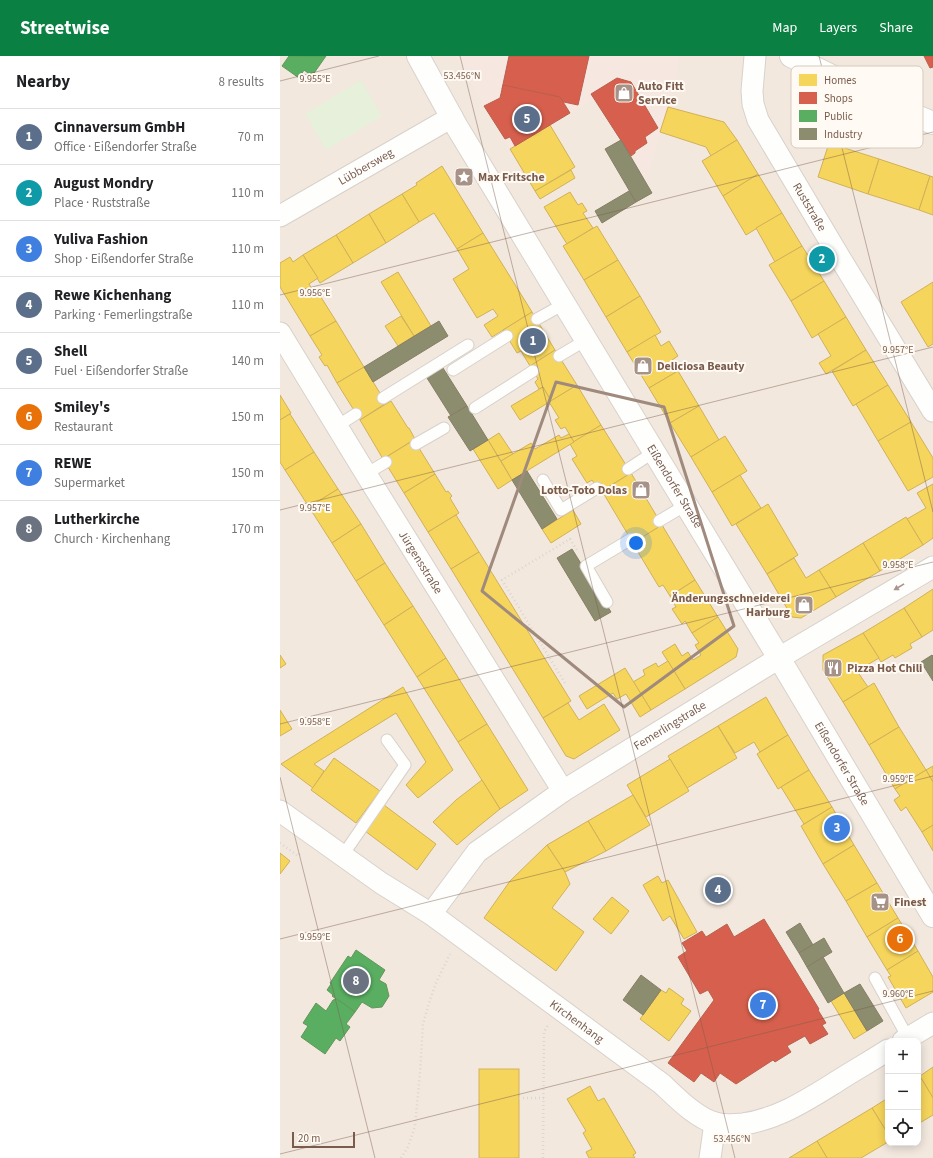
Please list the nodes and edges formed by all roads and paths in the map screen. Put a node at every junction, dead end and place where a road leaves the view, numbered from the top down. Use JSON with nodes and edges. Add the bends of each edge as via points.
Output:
{"nodes":[{"id":1,"x":418,"y":56,"type":"edge"},
{"id":2,"x":755,"y":56,"type":"edge"},
{"id":3,"x":791,"y":56,"type":"edge"},
{"id":4,"x":811,"y":66,"type":"edge"},
{"id":5,"x":452,"y":116,"type":"junction"},
{"id":6,"x":923,"y":119,"type":"edge"},
{"id":7,"x":933,"y":123,"type":"edge"},
{"id":8,"x":280,"y":216,"type":"edge"},
{"id":9,"x":564,"y":304,"type":"junction"},
{"id":10,"x":537,"y":320,"type":"dead end"},
{"id":11,"x":280,"y":333,"type":"edge"},
{"id":12,"x":507,"y":336,"type":"dead end"},
{"id":13,"x":586,"y":340,"type":"junction"},
{"id":14,"x":468,"y":345,"type":"dead end"},
{"id":15,"x":559,"y":356,"type":"dead end"},
{"id":16,"x":453,"y":370,"type":"dead end"},
{"id":17,"x":533,"y":371,"type":"dead end"},
{"id":18,"x":383,"y":398,"type":"dead end"},
{"id":19,"x":475,"y":408,"type":"dead end"},
{"id":20,"x":933,"y":411,"type":"edge"},
{"id":21,"x":356,"y":414,"type":"dead end"},
{"id":22,"x":337,"y":426,"type":"junction"},
{"id":23,"x":444,"y":428,"type":"dead end"},
{"id":24,"x":416,"y":444,"type":"dead end"},
{"id":25,"x":654,"y":452,"type":"junction"},
{"id":26,"x":386,"y":462,"type":"dead end"},
{"id":27,"x":628,"y":468,"type":"dead end"},
{"id":28,"x":366,"y":474,"type":"junction"},
{"id":29,"x":543,"y":480,"type":"dead end"},
{"id":30,"x":597,"y":488,"type":"dead end"},
{"id":31,"x":686,"y":505,"type":"junction"},
{"id":32,"x":660,"y":521,"type":"dead end"},
{"id":33,"x":630,"y":539,"type":"dead end"},
{"id":34,"x":586,"y":566,"type":"junction"},
{"id":35,"x":933,"y":567,"type":"edge"},
{"id":36,"x":607,"y":602,"type":"dead end"},
{"id":37,"x":778,"y":658,"type":"junction"},
{"id":38,"x":565,"y":683,"type":"dead end"},
{"id":39,"x":387,"y":740,"type":"dead end"},
{"id":40,"x":563,"y":792,"type":"junction"},
{"id":41,"x":280,"y":811,"type":"edge"},
{"id":42,"x":343,"y":855,"type":"junction"},
{"id":43,"x":431,"y":914,"type":"junction"},
{"id":44,"x":933,"y":916,"type":"edge"},
{"id":45,"x":457,"y":933,"type":"junction"},
{"id":46,"x":874,"y":978,"type":"dead end"},
{"id":47,"x":933,"y":1023,"type":"edge"},
{"id":48,"x":544,"y":1032,"type":"dead end"},
{"id":49,"x":904,"y":1038,"type":"edge"},
{"id":50,"x":908,"y":1038,"type":"edge"},
{"id":51,"x":885,"y":1052,"type":"edge"},
{"id":52,"x":519,"y":1098,"type":"dead end"},
{"id":53,"x":544,"y":1098,"type":"junction"},
{"id":54,"x":715,"y":1123,"type":"junction"},
{"id":55,"x":401,"y":1158,"type":"edge"},
{"id":56,"x":543,"y":1158,"type":"edge"},
{"id":57,"x":710,"y":1158,"type":"edge"}],
"edges":[{"from":1,"to":5,"type":"main road","name":"Eißendorfer Straße"},
{"from":2,"to":20,"type":"street","name":"Ruststraße","via":[[752,104],[758,120]]},
{"from":3,"to":4,"type":"main road"},
{"from":5,"to":8,"type":"street","name":"Lübbersweg"},
{"from":5,"to":9,"type":"main road","name":"Eißendorfer Straße"},
{"from":6,"to":7,"type":"main road"},
{"from":9,"to":10,"type":"lane"},
{"from":9,"to":13,"type":"main road","name":"Eißendorfer Straße"},
{"from":11,"to":22,"type":"street","name":"Jürgensstraße"},
{"from":12,"to":16,"type":"lane"},
{"from":13,"to":15,"type":"lane"},
{"from":13,"to":25,"type":"main road","name":"Eißendorfer Straße"},
{"from":14,"to":18,"type":"lane"},
{"from":17,"to":19,"type":"lane"},
{"from":21,"to":22,"type":"lane"},
{"from":22,"to":28,"type":"street","name":"Jürgensstraße"},
{"from":23,"to":24,"type":"lane"},
{"from":25,"to":27,"type":"lane"},
{"from":25,"to":31,"type":"main road","name":"Eißendorfer Straße"},
{"from":26,"to":28,"type":"lane"},
{"from":28,"to":40,"type":"street","name":"Jürgensstraße"},
{"from":29,"to":30,"type":"lane","via":[[561,510]]},
{"from":31,"to":32,"type":"lane"},
{"from":31,"to":37,"type":"main road","name":"Eißendorfer Straße"},
{"from":33,"to":34,"type":"lane"},
{"from":34,"to":36,"type":"lane"},
{"from":34,"to":38,"type":"path","via":[[570,539],[502,580]]},
{"from":35,"to":37,"type":"street","name":"Femerlingstraße","one_way":true},
{"from":37,"to":40,"type":"street","name":"Femerlingstraße"},
{"from":37,"to":44,"type":"main road","name":"Eißendorfer Straße"},
{"from":39,"to":42,"type":"lane","via":[[405,765]]},
{"from":40,"to":43,"type":"street","name":"Femerlingstraße","via":[[477,852]]},
{"from":41,"to":42,"type":"street","name":"Kirchenhang"},
{"from":42,"to":43,"type":"street","name":"Kirchenhang","via":[[381,883]]},
{"from":43,"to":45,"type":"street","name":"Kirchenhang"},
{"from":45,"to":54,"type":"street","name":"Kirchenhang","via":[[662,1084],[701,1117]]},
{"from":45,"to":55,"type":"path","via":[[450,955],[436,983],[423,1024],[415,1126],[408,1147]]},
{"from":46,"to":49,"type":"lane"},
{"from":47,"to":50,"type":"street"},
{"from":48,"to":53,"type":"path"},
{"from":51,"to":54,"type":"street","name":"Kirchenhang","via":[[787,1111],[768,1119],[734,1125]]},
{"from":52,"to":53,"type":"path"},
{"from":53,"to":56,"type":"path"},
{"from":54,"to":57,"type":"street"}]}
